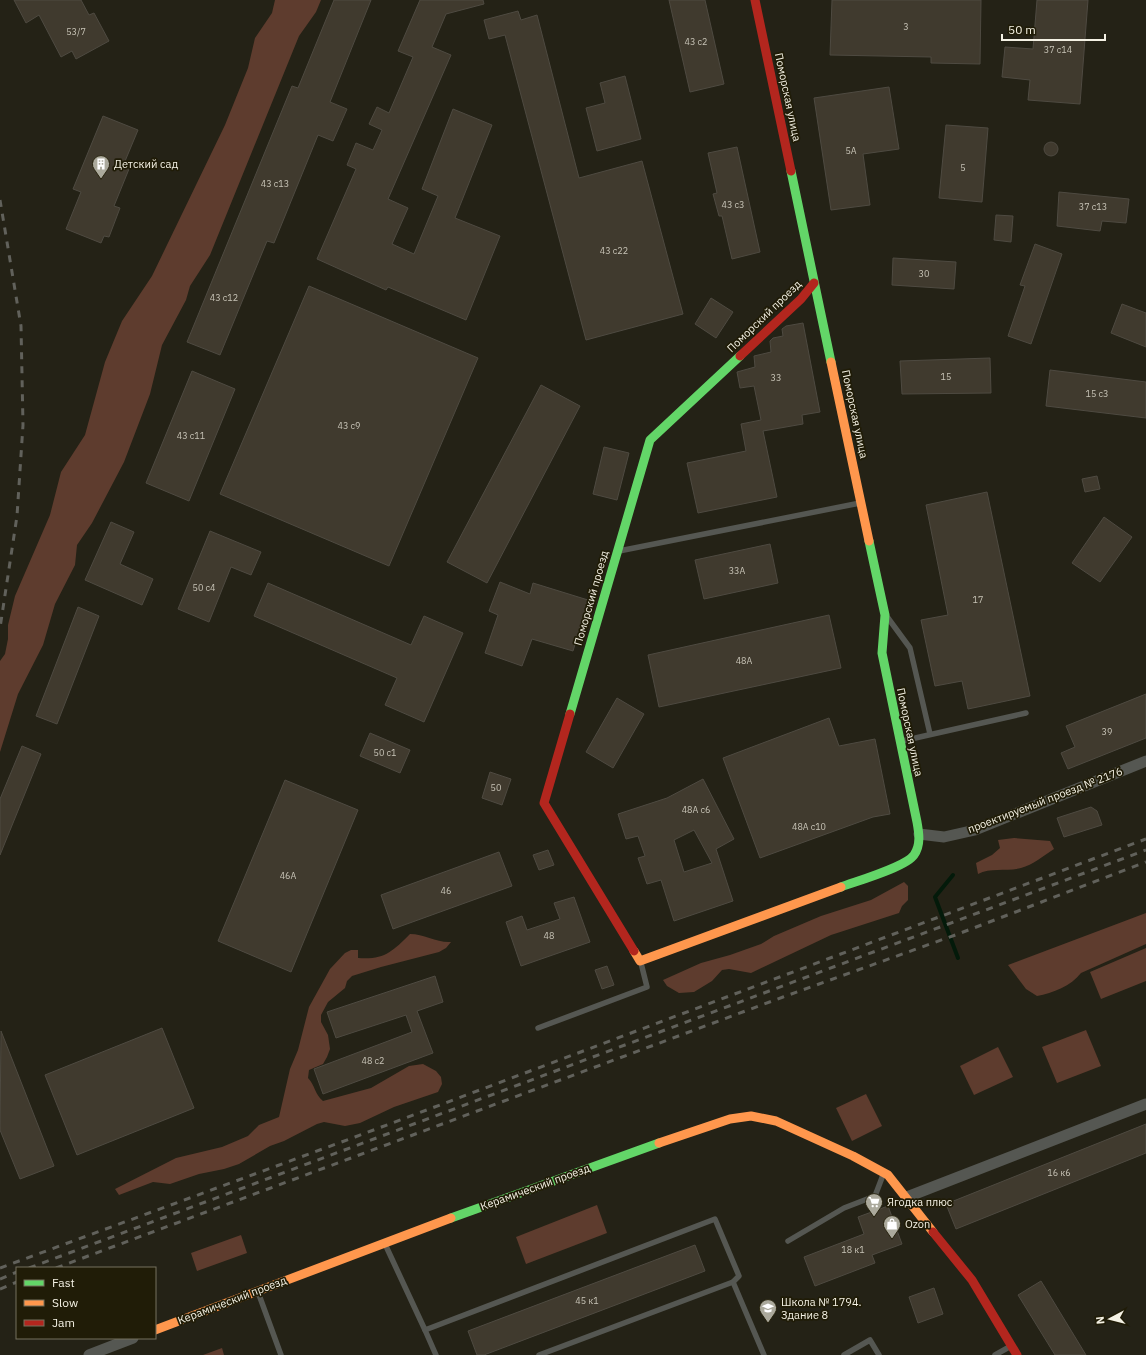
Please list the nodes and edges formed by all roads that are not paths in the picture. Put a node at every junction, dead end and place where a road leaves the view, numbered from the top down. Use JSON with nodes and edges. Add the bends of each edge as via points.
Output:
{"nodes":[{"id":1,"x":755,"y":0,"type":"edge"},
{"id":2,"x":814,"y":283,"type":"junction"},
{"id":3,"x":862,"y":502,"type":"junction"},
{"id":4,"x":617,"y":552,"type":"junction"},
{"id":5,"x":886,"y":615,"type":"junction"},
{"id":6,"x":1026,"y":713,"type":"dead end"},
{"id":7,"x":930,"y":734,"type":"junction"},
{"id":8,"x":900,"y":742,"type":"junction"},
{"id":9,"x":1146,"y":761,"type":"edge"},
{"id":10,"x":919,"y":834,"type":"junction"},
{"id":11,"x":640,"y":961,"type":"junction"},
{"id":12,"x":538,"y":1028,"type":"dead end"},
{"id":13,"x":1146,"y":1104,"type":"edge"},
{"id":14,"x":884,"y":1173,"type":"junction"},
{"id":15,"x":907,"y":1197,"type":"junction"},
{"id":16,"x":788,"y":1241,"type":"dead end"},
{"id":17,"x":384,"y":1242,"type":"junction"},
{"id":18,"x":733,"y":1282,"type":"junction"},
{"id":19,"x":257,"y":1291,"type":"junction"},
{"id":20,"x":156,"y":1330,"type":"edge"},
{"id":21,"x":425,"y":1330,"type":"junction"},
{"id":22,"x":130,"y":1339,"type":"edge"},
{"id":23,"x":1011,"y":1345,"type":"junction"},
{"id":24,"x":89,"y":1355,"type":"edge"},
{"id":25,"x":281,"y":1355,"type":"edge"},
{"id":26,"x":436,"y":1355,"type":"edge"},
{"id":27,"x":539,"y":1355,"type":"edge"},
{"id":28,"x":764,"y":1355,"type":"edge"},
{"id":29,"x":844,"y":1355,"type":"edge"},
{"id":30,"x":879,"y":1355,"type":"edge"},
{"id":31,"x":995,"y":1355,"type":"edge"},
{"id":32,"x":1017,"y":1355,"type":"edge"}],
"edges":[{"from":1,"to":2,"type":"street","name":"Поморская улица"},
{"from":2,"to":3,"type":"street","name":"Поморская улица"},
{"from":2,"to":4,"type":"street","name":"Поморский проезд","via":[[801,299],[650,440]]},
{"from":3,"to":4,"type":"lane"},
{"from":3,"to":5,"type":"street","name":"Поморская улица"},
{"from":4,"to":11,"type":"street","name":"Поморский проезд","via":[[544,804]]},
{"from":5,"to":7,"type":"lane","via":[[910,648]]},
{"from":5,"to":8,"type":"street","name":"Поморская улица","via":[[882,653]]},
{"from":6,"to":7,"type":"lane"},
{"from":7,"to":8,"type":"lane"},
{"from":8,"to":10,"type":"street","name":"Поморская улица"},
{"from":9,"to":10,"type":"street","name":"проектируемый проезд № 2176","via":[[975,830],[944,837]]},
{"from":10,"to":11,"type":"street","via":[[918,848],[906,863]]},
{"from":11,"to":12,"type":"lane","via":[[647,988]]},
{"from":13,"to":15,"type":"street"},
{"from":14,"to":15,"type":"street","name":"Керамический проезд"},
{"from":14,"to":16,"type":"lane","via":[[875,1196],[844,1208]]},
{"from":14,"to":17,"type":"street","name":"Керамический проезд","via":[[776,1121],[751,1116],[730,1119],[575,1172]]},
{"from":15,"to":23,"type":"street","name":"Керамический проезд","via":[[972,1280]]},
{"from":17,"to":19,"type":"street","name":"Керамический проезд"},
{"from":17,"to":21,"type":"lane"},
{"from":18,"to":21,"type":"lane","via":[[739,1276],[715,1219]]},
{"from":18,"to":27,"type":"lane"},
{"from":18,"to":28,"type":"lane"},
{"from":19,"to":20,"type":"street","name":"Керамический проезд"},
{"from":19,"to":25,"type":"lane"},
{"from":21,"to":26,"type":"lane"},
{"from":22,"to":24,"type":"street"},
{"from":23,"to":31,"type":"lane"},
{"from":23,"to":32,"type":"street","name":"Керамический проезд"},
{"from":29,"to":30,"type":"lane","via":[[870,1340]]}]}
